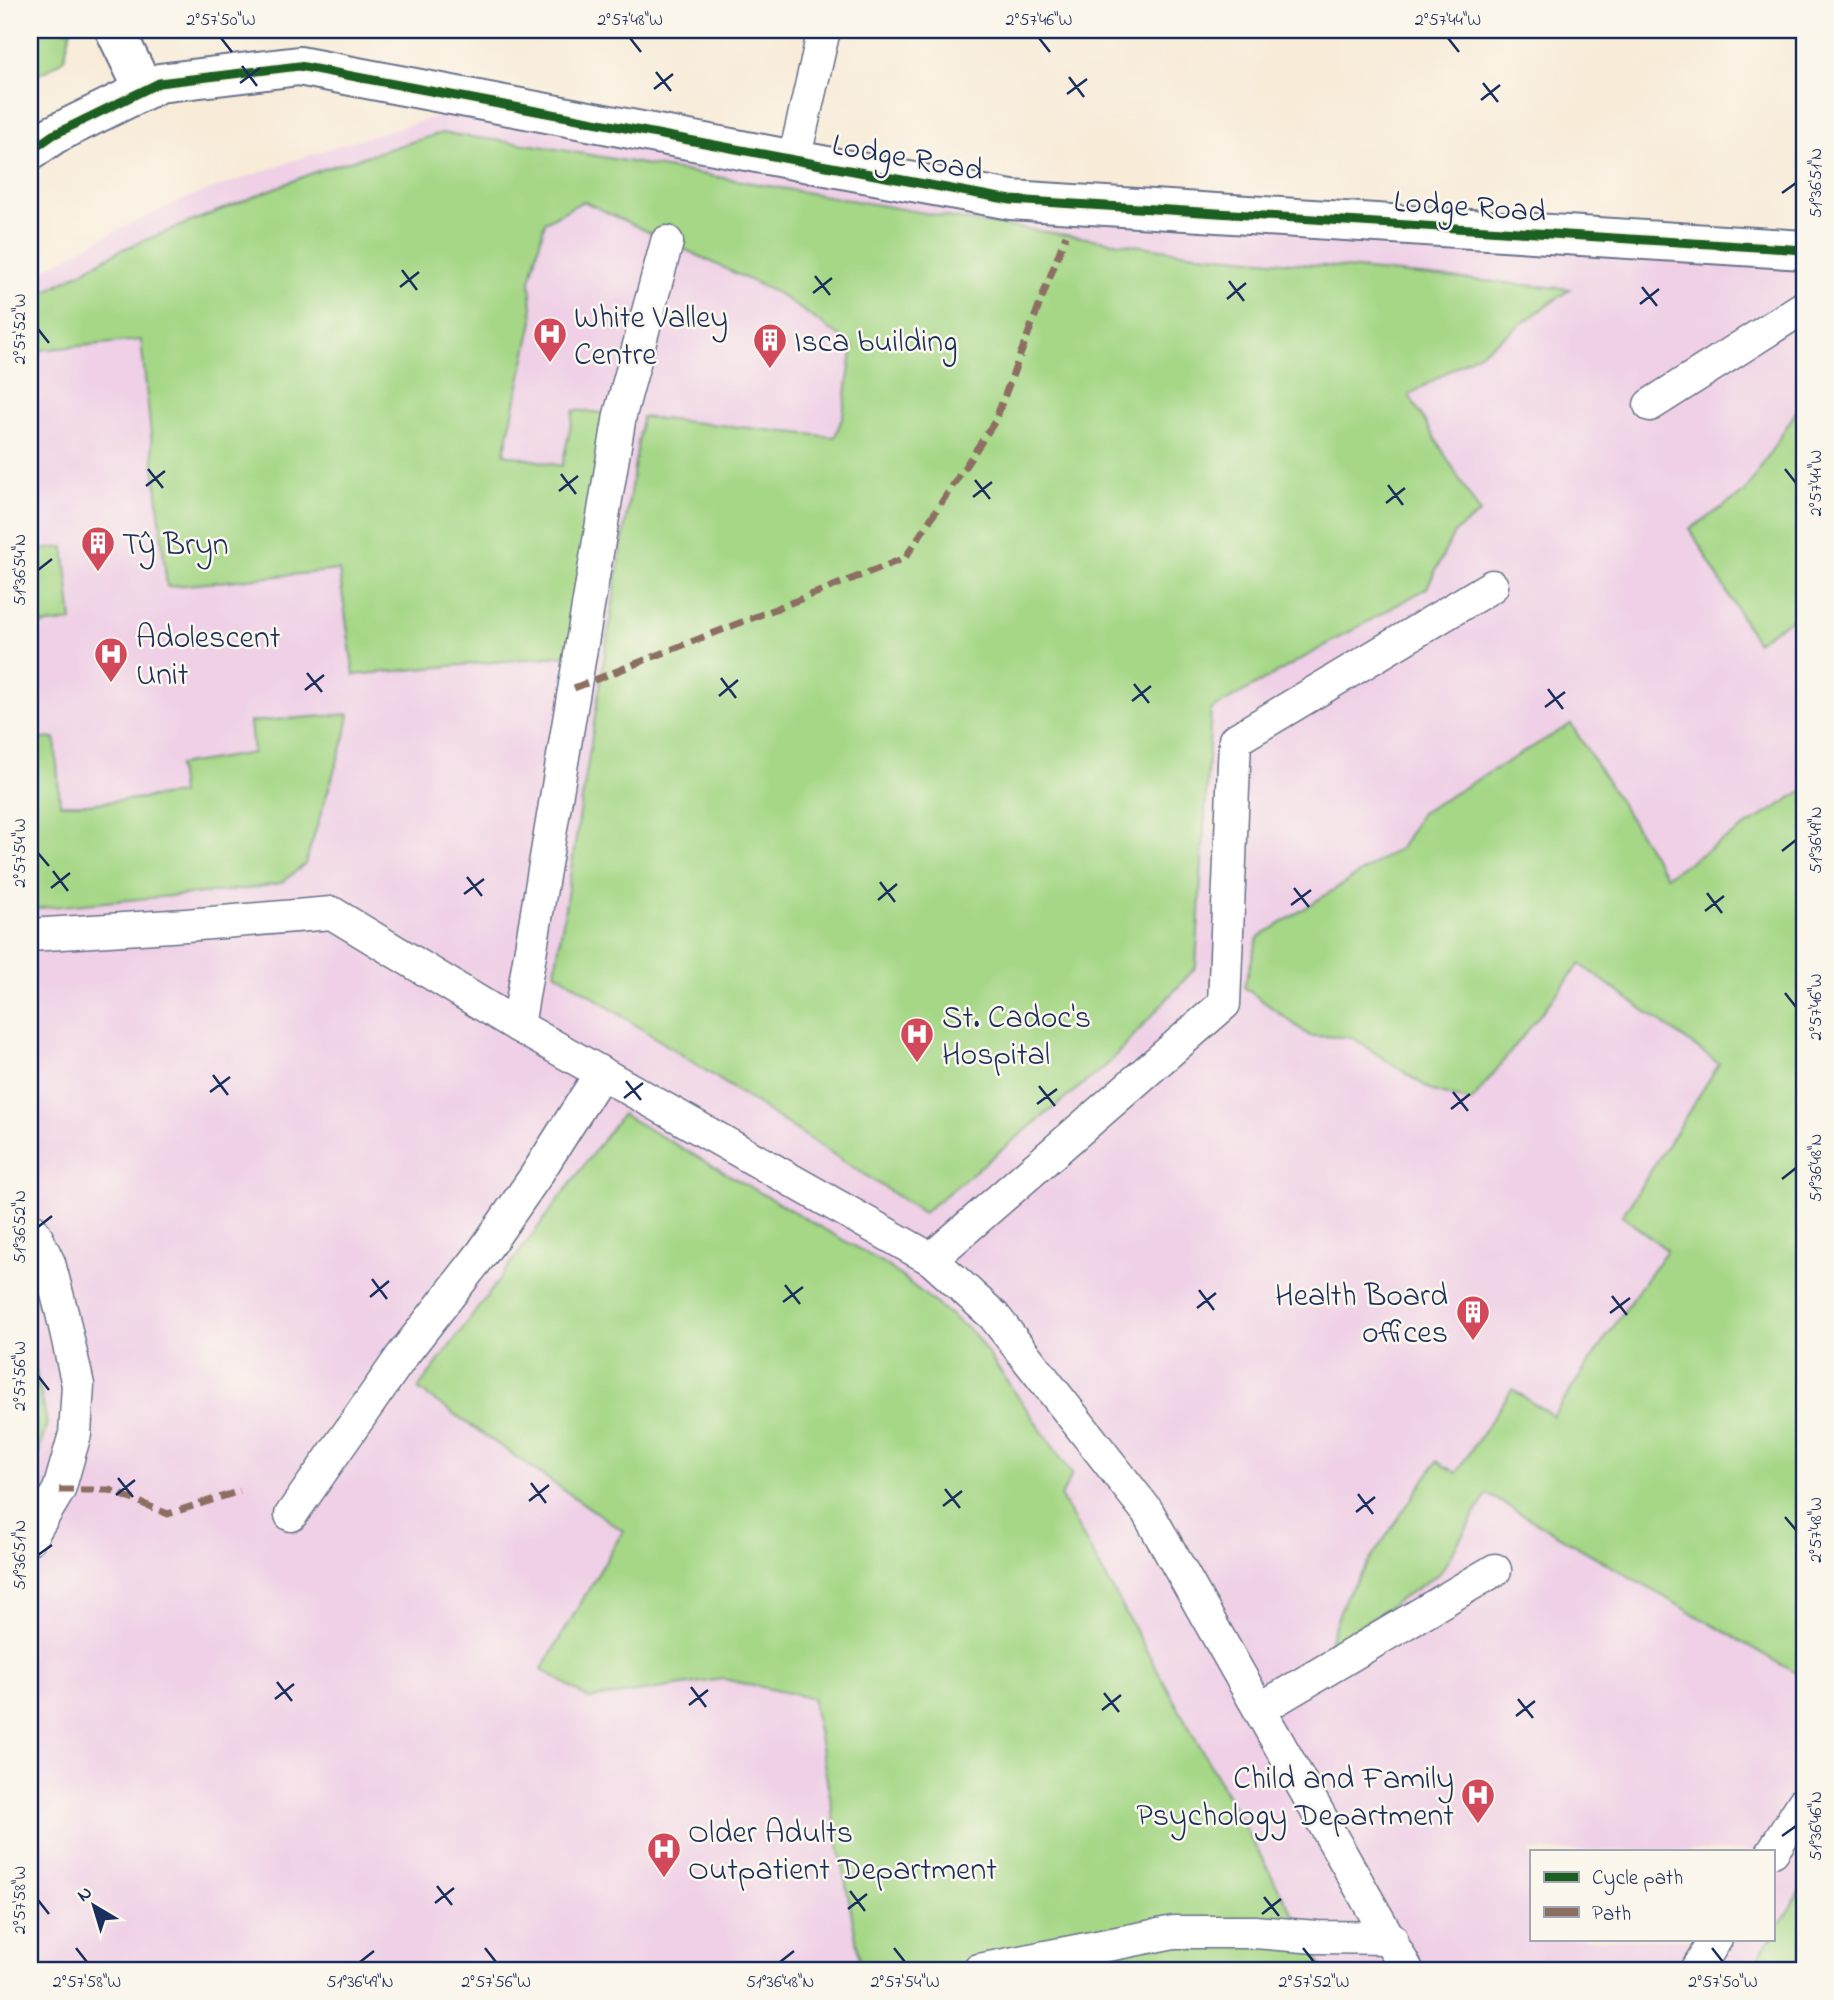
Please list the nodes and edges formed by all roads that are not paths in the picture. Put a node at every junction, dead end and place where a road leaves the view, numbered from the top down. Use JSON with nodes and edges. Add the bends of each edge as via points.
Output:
{"nodes":[{"id":1,"x":115,"y":30,"type":"edge"},
{"id":2,"x":824,"y":30,"type":"edge"},
{"id":3,"x":144,"y":90,"type":"junction"},
{"id":4,"x":30,"y":151,"type":"edge"},
{"id":5,"x":794,"y":160,"type":"junction"},
{"id":6,"x":667,"y":242,"type":"dead end"},
{"id":7,"x":1804,"y":250,"type":"edge"},
{"id":8,"x":1804,"y":307,"type":"edge"},
{"id":9,"x":1650,"y":405,"type":"dead end"},
{"id":10,"x":1492,"y":586,"type":"dead end"},
{"id":11,"x":30,"y":934,"type":"edge"},
{"id":12,"x":518,"y":1026,"type":"junction"},
{"id":13,"x":601,"y":1073,"type":"junction"},
{"id":14,"x":30,"y":1228,"type":"edge"},
{"id":15,"x":930,"y":1259,"type":"junction"},
{"id":16,"x":291,"y":1515,"type":"dead end"},
{"id":17,"x":30,"y":1538,"type":"edge"},
{"id":18,"x":1495,"y":1570,"type":"dead end"},
{"id":19,"x":1260,"y":1709,"type":"junction"},
{"id":20,"x":1804,"y":1802,"type":"edge"},
{"id":21,"x":1774,"y":1850,"type":"edge"},
{"id":22,"x":1391,"y":1938,"type":"junction"},
{"id":23,"x":1715,"y":1940,"type":"edge"},
{"id":24,"x":979,"y":1970,"type":"edge"},
{"id":25,"x":1407,"y":1970,"type":"edge"},
{"id":26,"x":1696,"y":1970,"type":"edge"}],
"edges":[{"from":1,"to":3,"type":"street"},
{"from":2,"to":5,"type":"lane"},
{"from":3,"to":4,"type":"street","name":"Lodge Road","via":[[52,135]]},
{"from":3,"to":5,"type":"street","name":"Lodge Road","via":[[159,83],[299,65]]},
{"from":5,"to":7,"type":"street","name":"Lodge Road","via":[[1011,200]]},
{"from":6,"to":12,"type":"lane","via":[[621,415]]},
{"from":8,"to":9,"type":"lane"},
{"from":10,"to":15,"type":"lane","via":[[1235,740],[1224,1004]]},
{"from":11,"to":12,"type":"lane","via":[[332,913]]},
{"from":12,"to":13,"type":"lane"},
{"from":13,"to":15,"type":"lane"},
{"from":13,"to":16,"type":"lane","via":[[535,1177]]},
{"from":14,"to":17,"type":"lane","via":[[49,1263],[78,1385],[75,1434],[60,1490]]},
{"from":15,"to":19,"type":"lane","via":[[994,1316],[1147,1511]]},
{"from":18,"to":19,"type":"lane"},
{"from":19,"to":22,"type":"lane"},
{"from":20,"to":21,"type":"lane"},
{"from":22,"to":24,"type":"lane","via":[[1174,1932]]},
{"from":22,"to":25,"type":"lane"},
{"from":23,"to":26,"type":"lane"}]}
